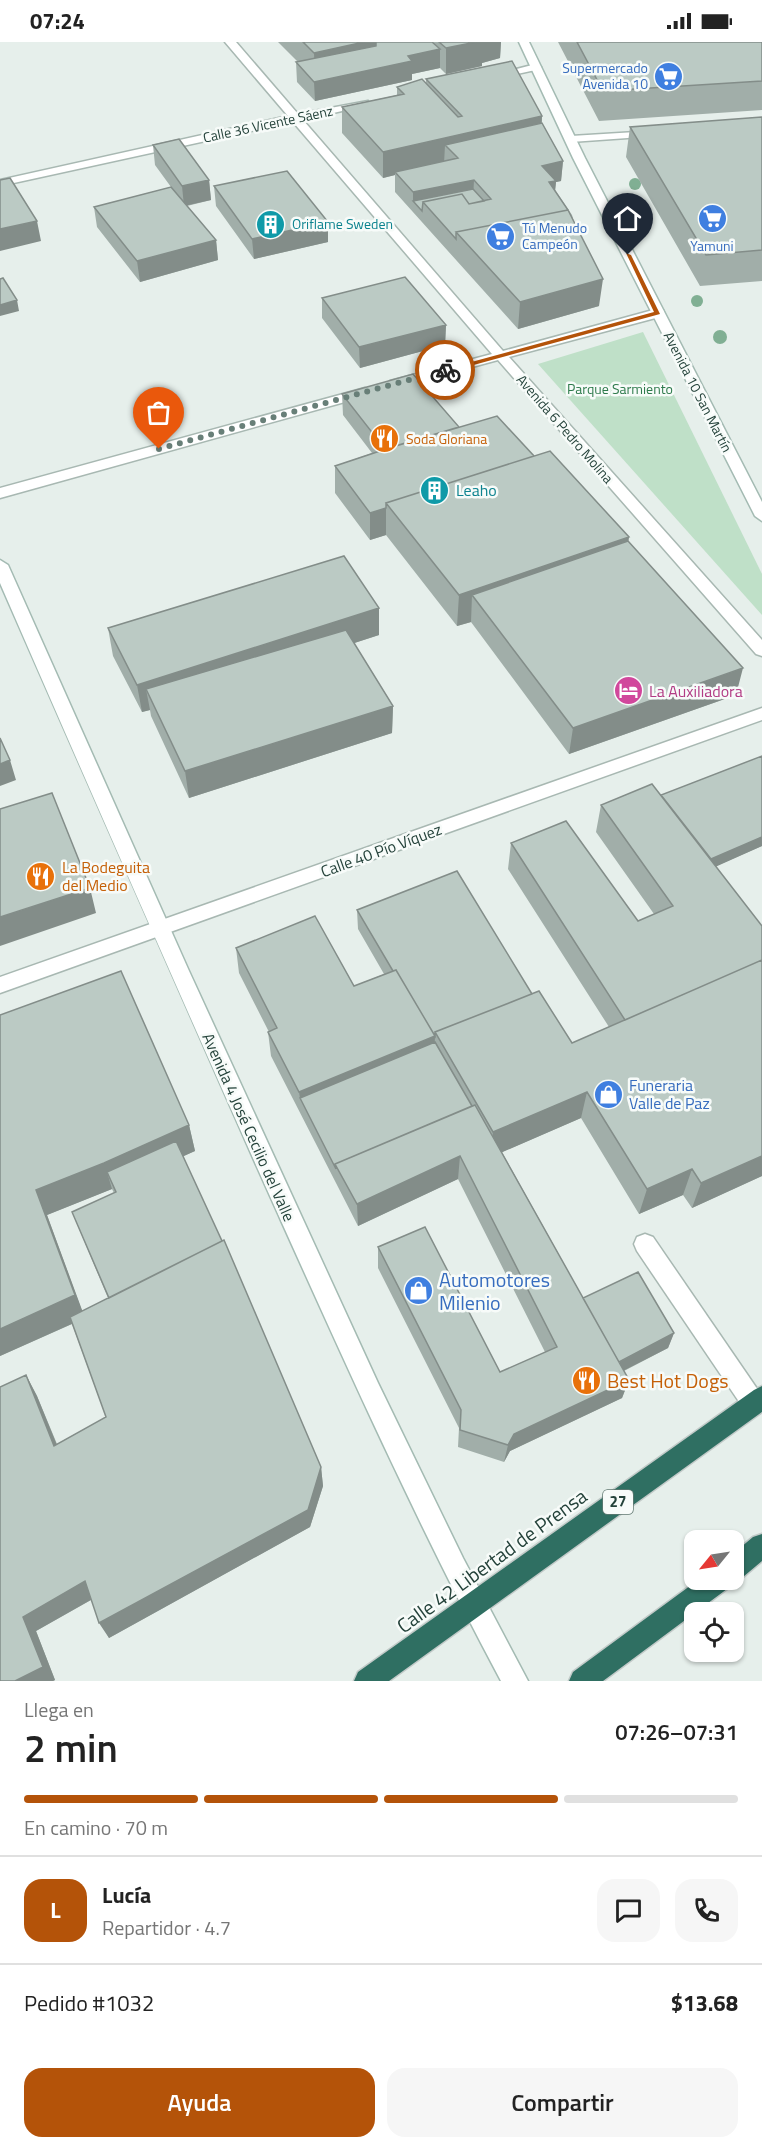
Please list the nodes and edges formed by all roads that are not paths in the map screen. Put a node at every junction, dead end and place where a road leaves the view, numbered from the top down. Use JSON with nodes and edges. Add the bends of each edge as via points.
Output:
{"nodes":[{"id":1,"x":230,"y":42,"type":"edge"},
{"id":2,"x":524,"y":42,"type":"edge"},
{"id":3,"x":536,"y":67,"type":"junction"},
{"id":4,"x":479,"y":79,"type":"edge"},
{"id":5,"x":376,"y":101,"type":"edge"},
{"id":6,"x":296,"y":118,"type":"junction"},
{"id":7,"x":666,"y":133,"type":"edge"},
{"id":8,"x":571,"y":140,"type":"junction"},
{"id":9,"x":0,"y":183,"type":"edge"},
{"id":10,"x":658,"y":313,"type":"junction"},
{"id":11,"x":501,"y":355,"type":"junction"},
{"id":12,"x":0,"y":493,"type":"edge"},
{"id":13,"x":762,"y":516,"type":"edge"},
{"id":14,"x":0,"y":565,"type":"edge"},
{"id":15,"x":762,"y":650,"type":"edge"},
{"id":16,"x":762,"y":714,"type":"edge"},
{"id":17,"x":159,"y":929,"type":"junction"},
{"id":18,"x":0,"y":985,"type":"edge"},
{"id":19,"x":645,"y":1244,"type":"dead end"},
{"id":20,"x":758,"y":1401,"type":"edge"},
{"id":21,"x":762,"y":1546,"type":"edge"},
{"id":22,"x":744,"y":1560,"type":"edge"},
{"id":23,"x":705,"y":1590,"type":"edge"},
{"id":24,"x":473,"y":1606,"type":"junction"},
{"id":25,"x":367,"y":1681,"type":"edge"},
{"id":26,"x":515,"y":1681,"type":"edge"},
{"id":27,"x":582,"y":1681,"type":"edge"}],
"edges":[{"from":1,"to":6,"type":"street","name":"Avenida 6 Pedro Molina"},
{"from":2,"to":3,"type":"street","name":"Avenida 10 San Martín"},
{"from":3,"to":4,"type":"street"},
{"from":3,"to":8,"type":"street","name":"Avenida 10 San Martín"},
{"from":5,"to":6,"type":"street","name":"Calle 36 Vicente Sáenz"},
{"from":6,"to":9,"type":"street","name":"Calle 36 Vicente Sáenz"},
{"from":6,"to":11,"type":"street","name":"Avenida 6 Pedro Molina"},
{"from":7,"to":8,"type":"street"},
{"from":8,"to":10,"type":"street","name":"Avenida 10 San Martín"},
{"from":10,"to":11,"type":"street"},
{"from":10,"to":13,"type":"street","name":"Avenida 10 San Martín"},
{"from":11,"to":12,"type":"street"},
{"from":11,"to":15,"type":"street","name":"Avenida 6 Pedro Molina"},
{"from":14,"to":17,"type":"street","name":"Avenida 4 José Cecilio del Valle"},
{"from":16,"to":17,"type":"street","name":"Calle 40 Pío Víquez"},
{"from":17,"to":18,"type":"street","name":"Calle 40 Pío Víquez"},
{"from":17,"to":24,"type":"street","name":"Avenida 4 José Cecilio del Valle","via":[[394,1446]]},
{"from":19,"to":20,"type":"street"},
{"from":20,"to":24,"type":"highway","name":"Calle 42 Libertad de Prensa","number":"27"},
{"from":21,"to":22,"type":"highway"},
{"from":23,"to":27,"type":"highway"},
{"from":24,"to":25,"type":"highway","name":"Calle 42 Libertad de Prensa","number":"27"},
{"from":24,"to":26,"type":"street","name":"Avenida 4 José Cecilio del Valle"}]}
